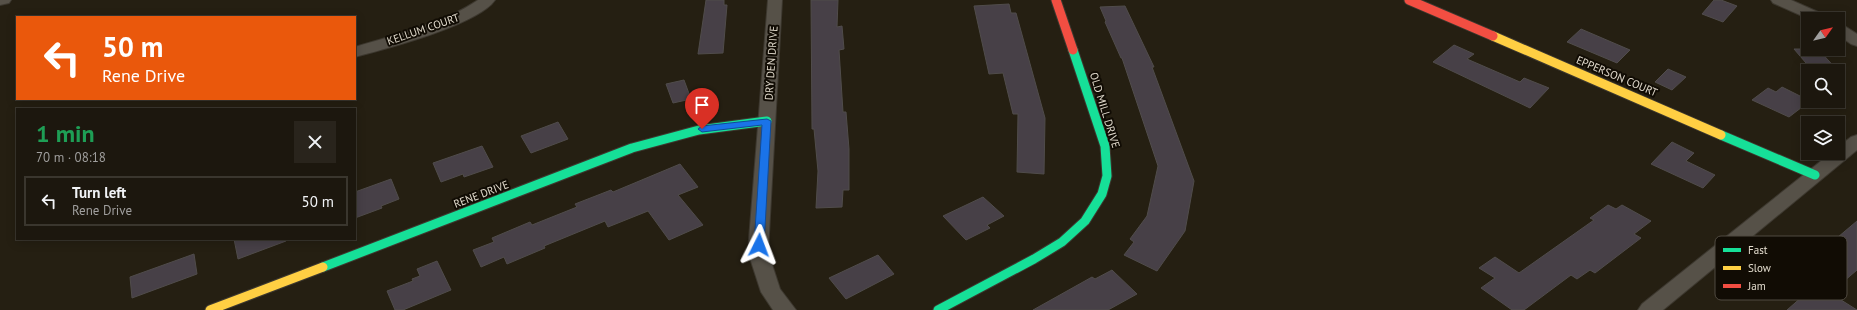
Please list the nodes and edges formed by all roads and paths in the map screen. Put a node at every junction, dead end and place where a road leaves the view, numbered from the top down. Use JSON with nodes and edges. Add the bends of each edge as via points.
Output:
{"nodes":[{"id":1,"x":4,"y":0,"type":"edge"},
{"id":2,"x":488,"y":0,"type":"edge"},
{"id":3,"x":775,"y":0,"type":"edge"},
{"id":4,"x":1056,"y":0,"type":"edge"},
{"id":5,"x":1409,"y":0,"type":"edge"},
{"id":6,"x":1778,"y":0,"type":"edge"},
{"id":7,"x":0,"y":1,"type":"edge"},
{"id":8,"x":1807,"y":12,"type":"edge"},
{"id":9,"x":1845,"y":32,"type":"edge"},
{"id":10,"x":1857,"y":40,"type":"edge"},
{"id":11,"x":356,"y":52,"type":"edge"},
{"id":12,"x":767,"y":121,"type":"junction"},
{"id":13,"x":1857,"y":141,"type":"edge"},
{"id":14,"x":1815,"y":175,"type":"junction"},
{"id":15,"x":1740,"y":236,"type":"edge"},
{"id":16,"x":1715,"y":256,"type":"edge"},
{"id":17,"x":210,"y":310,"type":"edge"},
{"id":18,"x":784,"y":310,"type":"edge"},
{"id":19,"x":938,"y":310,"type":"edge"},
{"id":20,"x":1649,"y":310,"type":"edge"}],
"edges":[{"from":1,"to":7,"type":"street"},
{"from":2,"to":11,"type":"street","name":"KELLUM COURT","via":[[465,15],[439,26]]},
{"from":3,"to":12,"type":"street","name":"DRY DEN DRIVE"},
{"from":4,"to":19,"type":"street","name":"OLD MILL DRIVE","via":[[1105,146],[1108,167],[1102,195],[1080,228],[1058,246]]},
{"from":5,"to":14,"type":"street","name":"EPPERSON COURT"},
{"from":6,"to":8,"type":"street"},
{"from":9,"to":10,"type":"street"},
{"from":12,"to":17,"type":"street","name":"RENE DRIVE","via":[[692,131],[632,148]]},
{"from":12,"to":18,"type":"street","name":"DRY DEN DRIVE","via":[[758,252],[771,292]]},
{"from":13,"to":14,"type":"street"},
{"from":14,"to":15,"type":"street"},
{"from":16,"to":20,"type":"street"}]}
